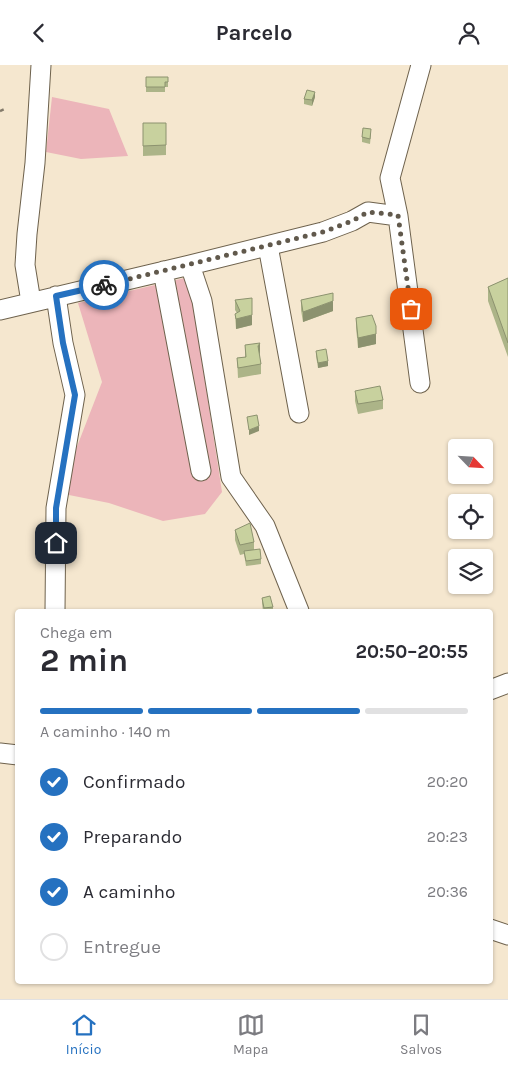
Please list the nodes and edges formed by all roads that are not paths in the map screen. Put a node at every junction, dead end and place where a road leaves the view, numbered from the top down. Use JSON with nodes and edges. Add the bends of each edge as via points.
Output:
{"nodes":[{"id":1,"x":41,"y":65,"type":"edge"},
{"id":2,"x":421,"y":65,"type":"edge"},
{"id":3,"x":398,"y":215,"type":"junction"},
{"id":4,"x":268,"y":246,"type":"junction"},
{"id":5,"x":190,"y":265,"type":"junction"},
{"id":6,"x":162,"y":271,"type":"junction"},
{"id":7,"x":56,"y":296,"type":"junction"},
{"id":8,"x":31,"y":302,"type":"junction"},
{"id":9,"x":0,"y":310,"type":"edge"},
{"id":10,"x":420,"y":383,"type":"dead end"},
{"id":11,"x":299,"y":413,"type":"dead end"},
{"id":12,"x":201,"y":471,"type":"dead end"},
{"id":13,"x":55,"y":609,"type":"edge"},
{"id":14,"x":299,"y":609,"type":"edge"},
{"id":15,"x":508,"y":683,"type":"edge"},
{"id":16,"x":493,"y":689,"type":"edge"},
{"id":17,"x":0,"y":753,"type":"edge"},
{"id":18,"x":15,"y":755,"type":"edge"},
{"id":19,"x":493,"y":930,"type":"edge"},
{"id":20,"x":508,"y":935,"type":"edge"}],
"edges":[{"from":1,"to":8,"type":"street","via":[[27,234],[26,265]]},
{"from":2,"to":3,"type":"street","via":[[390,178]]},
{"from":3,"to":4,"type":"street","via":[[368,212],[323,232]]},
{"from":3,"to":10,"type":"street"},
{"from":4,"to":5,"type":"street"},
{"from":4,"to":11,"type":"street"},
{"from":5,"to":6,"type":"street"},
{"from":5,"to":14,"type":"street","via":[[202,301],[231,477],[265,526]]},
{"from":6,"to":7,"type":"street"},
{"from":6,"to":12,"type":"street"},
{"from":7,"to":8,"type":"street"},
{"from":7,"to":13,"type":"street","via":[[75,395],[56,508]]},
{"from":8,"to":9,"type":"street"},
{"from":15,"to":16,"type":"street"},
{"from":17,"to":18,"type":"street"},
{"from":19,"to":20,"type":"street"}]}
